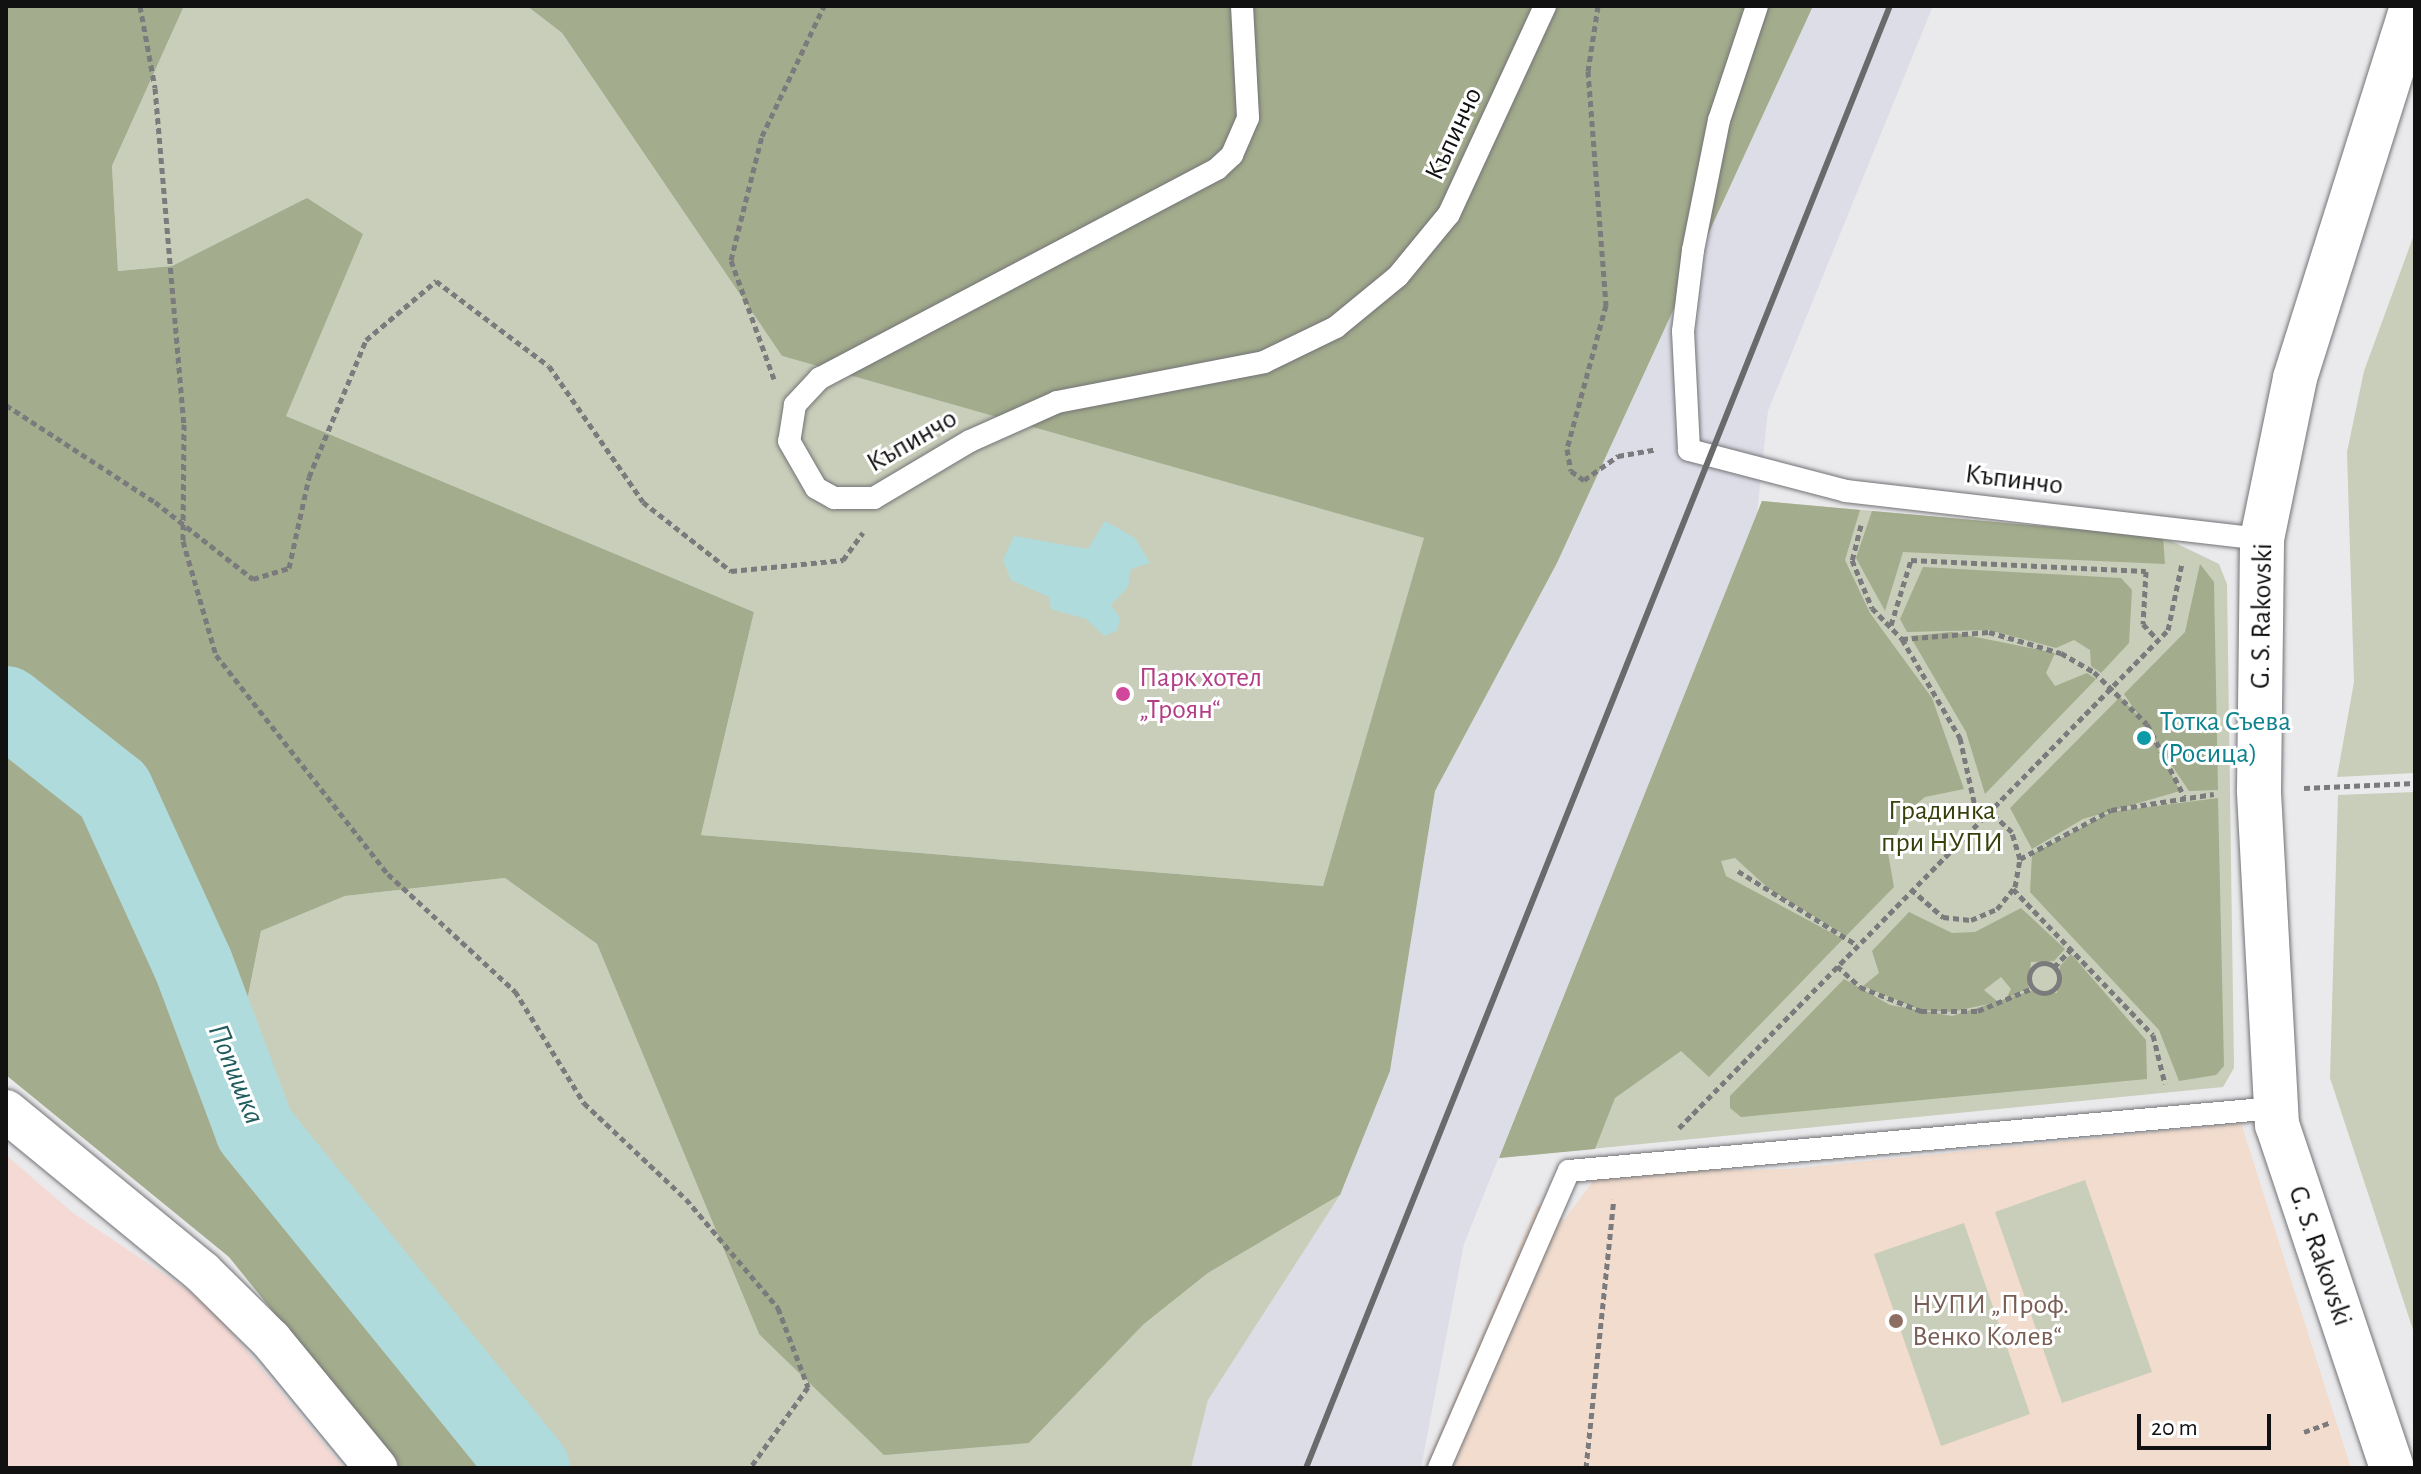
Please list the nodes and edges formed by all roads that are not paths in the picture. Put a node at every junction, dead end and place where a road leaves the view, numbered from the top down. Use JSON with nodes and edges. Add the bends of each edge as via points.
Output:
{"nodes":[{"id":1,"x":1242,"y":6,"type":"edge"},
{"id":2,"x":1545,"y":6,"type":"edge"},
{"id":3,"x":1757,"y":6,"type":"edge"},
{"id":4,"x":2412,"y":6,"type":"edge"},
{"id":5,"x":2262,"y":539,"type":"junction"},
{"id":6,"x":2275,"y":1108,"type":"junction"},
{"id":7,"x":6,"y":1111,"type":"edge"},
{"id":8,"x":376,"y":1468,"type":"edge"},
{"id":9,"x":1439,"y":1468,"type":"edge"},
{"id":10,"x":2392,"y":1468,"type":"edge"}],
"edges":[{"from":1,"to":2,"type":"lane","name":"Къпинчо","via":[[1248,118],[1217,169],[841,365],[806,390],[790,423],[793,458],[816,488],[854,500],[893,489],[970,441],[1057,402],[1264,362],[1368,304],[1449,214]]},
{"from":3,"to":5,"type":"lane","name":"Къпинчо","via":[[1719,120],[1693,250],[1683,331],[1689,450],[1869,493]]},
{"from":4,"to":5,"type":"street","name":"G. S. Rakovski","via":[[2295,378]]},
{"from":5,"to":6,"type":"street","name":"G. S. Rakovski","via":[[2259,790]]},
{"from":6,"to":9,"type":"lane","via":[[1569,1171]]},
{"from":6,"to":10,"type":"street","name":"G. S. Rakovski"},
{"from":7,"to":8,"type":"street","via":[[202,1272],[271,1340]]}]}
